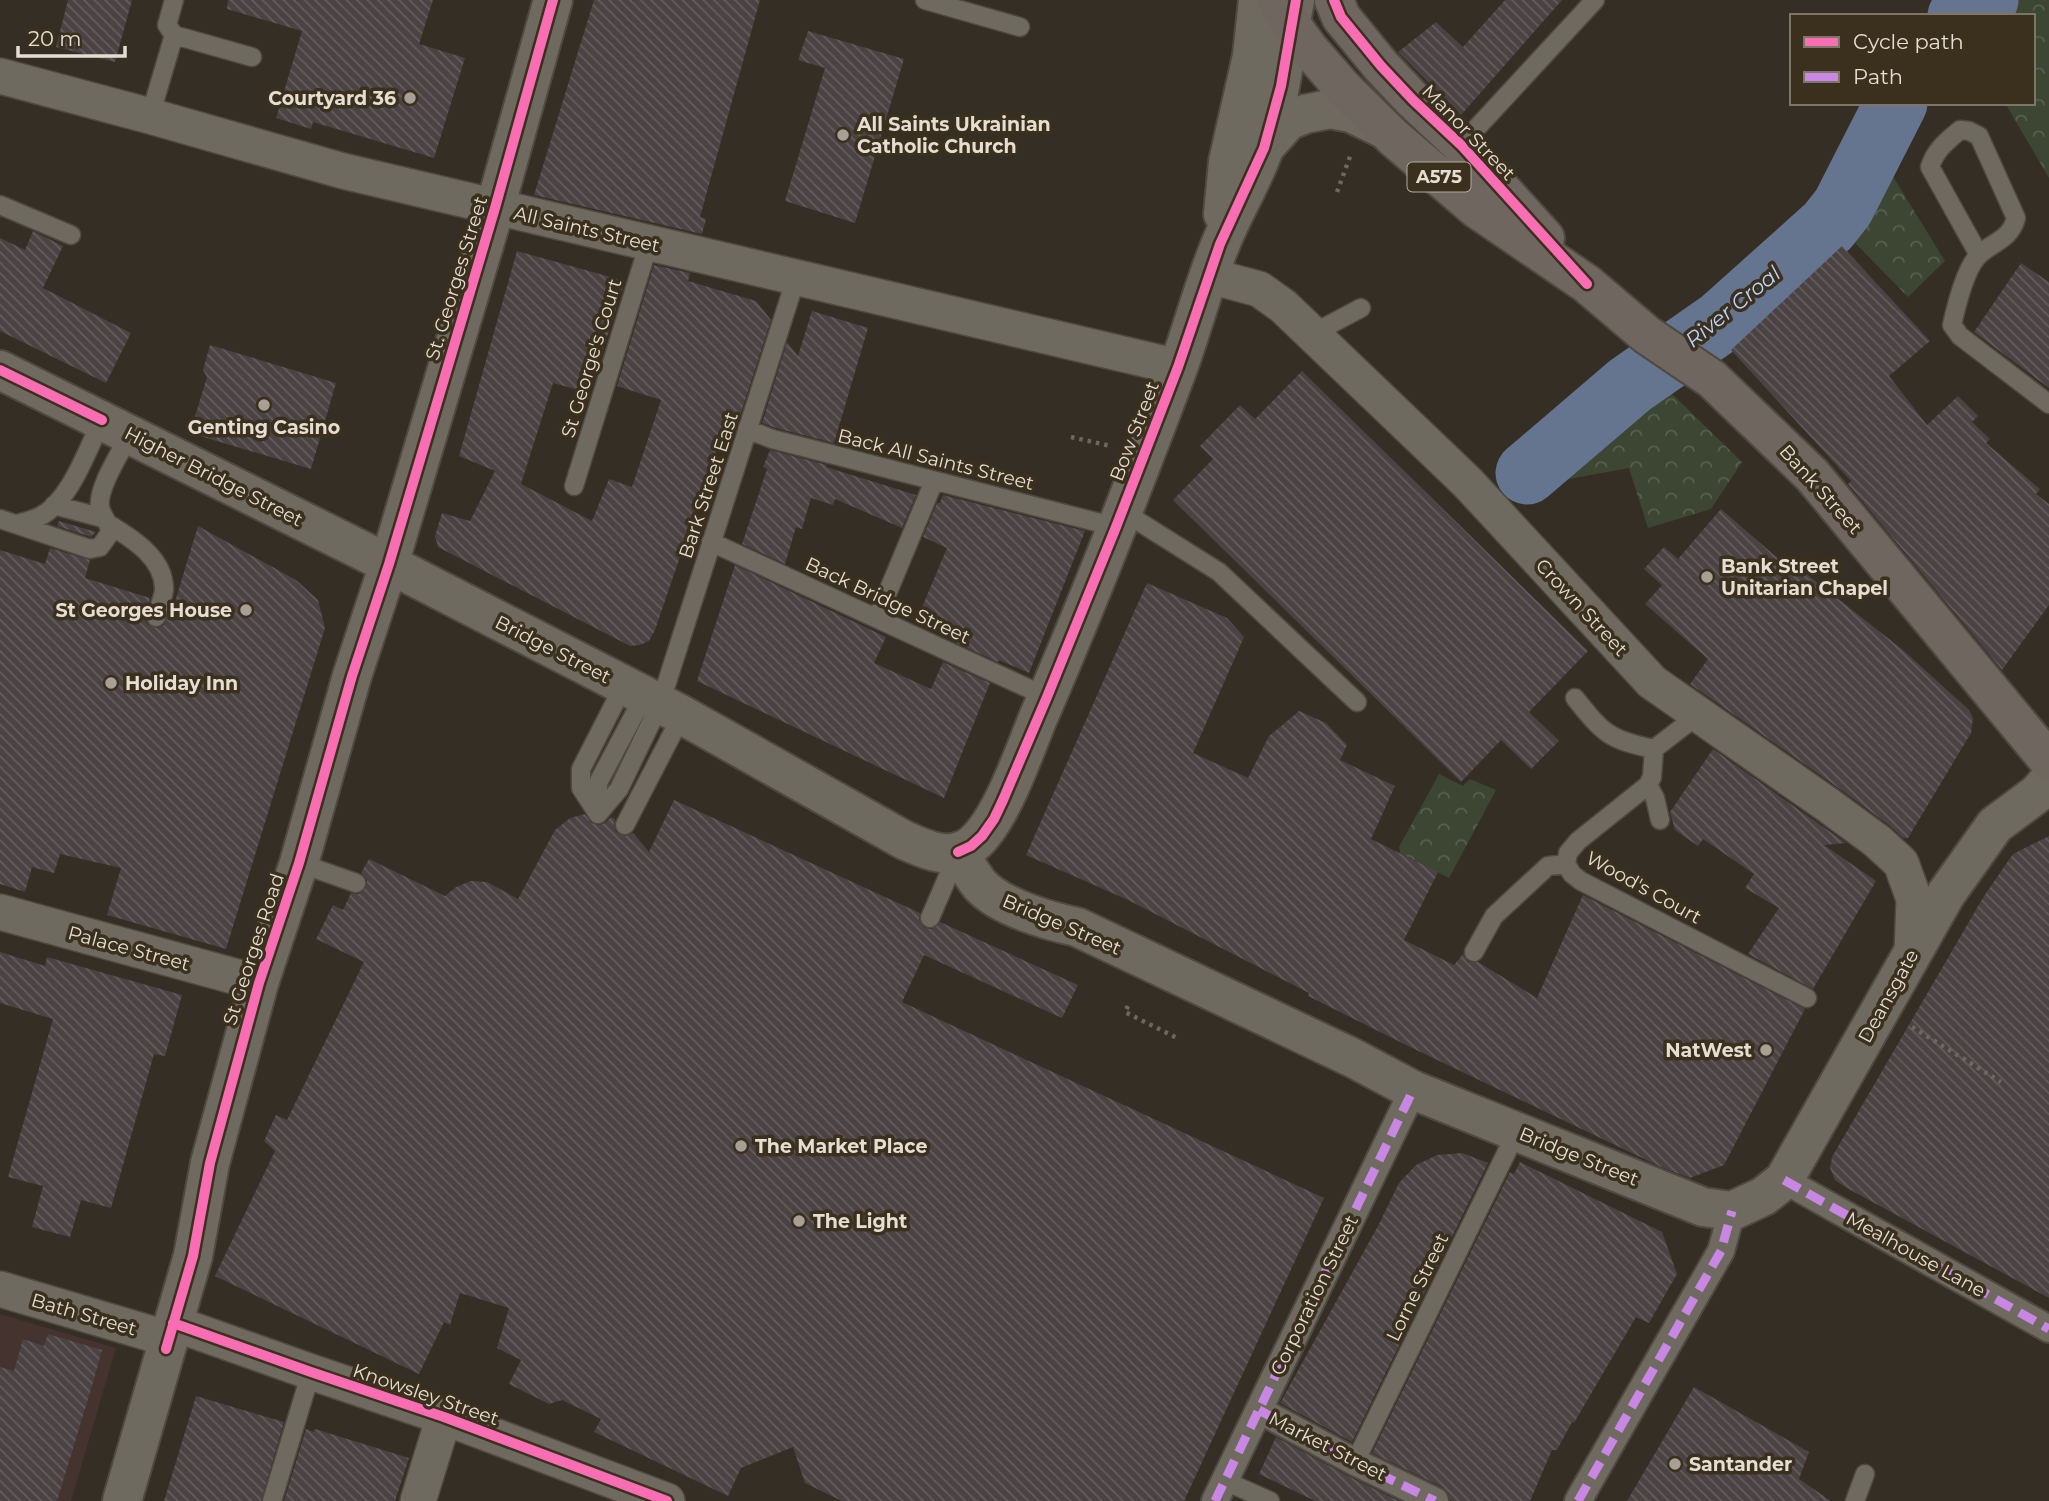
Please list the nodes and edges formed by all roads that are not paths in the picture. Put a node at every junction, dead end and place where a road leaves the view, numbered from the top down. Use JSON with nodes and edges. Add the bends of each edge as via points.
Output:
{"nodes":[{"id":1,"x":174,"y":0,"type":"edge"},
{"id":2,"x":553,"y":0,"type":"edge"},
{"id":3,"x":925,"y":0,"type":"edge"},
{"id":4,"x":1258,"y":0,"type":"edge"},
{"id":5,"x":1595,"y":0,"type":"edge"},
{"id":6,"x":1309,"y":7,"type":"edge"},
{"id":7,"x":1020,"y":27,"type":"dead end"},
{"id":8,"x":174,"y":35,"type":"junction"},
{"id":9,"x":1252,"y":56,"type":"junction"},
{"id":10,"x":252,"y":57,"type":"dead end"},
{"id":11,"x":0,"y":76,"type":"edge"},
{"id":12,"x":150,"y":116,"type":"junction"},
{"id":13,"x":1382,"y":128,"type":"junction"},
{"id":14,"x":1264,"y":148,"type":"junction"},
{"id":15,"x":1447,"y":159,"type":"junction"},
{"id":16,"x":0,"y":205,"type":"edge"},
{"id":17,"x":495,"y":208,"type":"junction"},
{"id":18,"x":71,"y":235,"type":"dead end"},
{"id":19,"x":649,"y":243,"type":"junction"},
{"id":20,"x":1979,"y":254,"type":"junction"},
{"id":21,"x":1215,"y":260,"type":"junction"},
{"id":22,"x":796,"y":278,"type":"junction"},
{"id":23,"x":1587,"y":284,"type":"joint"},
{"id":24,"x":1361,"y":308,"type":"dead end"},
{"id":25,"x":1312,"y":334,"type":"junction"},
{"id":26,"x":1178,"y":367,"type":"junction"},
{"id":27,"x":0,"y":370,"type":"edge"},
{"id":28,"x":2049,"y":404,"type":"edge"},
{"id":29,"x":116,"y":427,"type":"junction"},
{"id":30,"x":747,"y":429,"type":"junction"},
{"id":31,"x":934,"y":481,"type":"junction"},
{"id":32,"x":574,"y":486,"type":"dead end"},
{"id":33,"x":54,"y":505,"type":"junction"},
{"id":34,"x":1119,"y":519,"type":"junction"},
{"id":35,"x":9,"y":522,"type":"edge"},
{"id":36,"x":107,"y":522,"type":"junction"},
{"id":37,"x":712,"y":542,"type":"junction"},
{"id":38,"x":389,"y":564,"type":"junction"},
{"id":39,"x":156,"y":617,"type":"dead end"},
{"id":40,"x":877,"y":618,"type":"junction"},
{"id":41,"x":1047,"y":697,"type":"junction"},
{"id":42,"x":1575,"y":698,"type":"dead end"},
{"id":43,"x":653,"y":700,"type":"junction"},
{"id":44,"x":1357,"y":702,"type":"dead end"},
{"id":45,"x":1698,"y":715,"type":"junction"},
{"id":46,"x":1654,"y":749,"type":"junction"},
{"id":47,"x":2049,"y":761,"type":"edge"},
{"id":48,"x":2049,"y":780,"type":"edge"},
{"id":49,"x":1648,"y":785,"type":"junction"},
{"id":50,"x":1660,"y":820,"type":"dead end"},
{"id":51,"x":625,"y":825,"type":"dead end"},
{"id":52,"x":958,"y":852,"type":"junction"},
{"id":53,"x":299,"y":863,"type":"junction"},
{"id":54,"x":1566,"y":863,"type":"junction"},
{"id":55,"x":356,"y":883,"type":"dead end"},
{"id":56,"x":0,"y":912,"type":"edge"},
{"id":57,"x":930,"y":918,"type":"dead end"},
{"id":58,"x":1474,"y":952,"type":"dead end"},
{"id":59,"x":1912,"y":954,"type":"junction"},
{"id":60,"x":259,"y":984,"type":"junction"},
{"id":61,"x":1807,"y":998,"type":"dead end"},
{"id":62,"x":1413,"y":1090,"type":"junction"},
{"id":63,"x":1517,"y":1131,"type":"junction"},
{"id":64,"x":1784,"y":1180,"type":"junction"},
{"id":65,"x":1732,"y":1211,"type":"junction"},
{"id":66,"x":0,"y":1289,"type":"edge"},
{"id":67,"x":2049,"y":1329,"type":"edge"},
{"id":68,"x":171,"y":1331,"type":"junction"},
{"id":69,"x":311,"y":1372,"type":"junction"},
{"id":70,"x":1258,"y":1410,"type":"junction"},
{"id":71,"x":444,"y":1417,"type":"junction"},
{"id":72,"x":1355,"y":1462,"type":"junction"},
{"id":73,"x":1865,"y":1474,"type":"dead end"},
{"id":74,"x":1220,"y":1491,"type":"edge"},
{"id":75,"x":122,"y":1501,"type":"edge"},
{"id":76,"x":272,"y":1501,"type":"edge"},
{"id":77,"x":418,"y":1501,"type":"edge"},
{"id":78,"x":667,"y":1501,"type":"edge"},
{"id":79,"x":1270,"y":1501,"type":"edge"},
{"id":80,"x":1435,"y":1501,"type":"edge"},
{"id":81,"x":1578,"y":1501,"type":"edge"},
{"id":82,"x":1855,"y":1501,"type":"edge"}],
"edges":[{"from":1,"to":8,"type":"lane","via":[[167,25]]},
{"from":2,"to":17,"type":"main road","name":"St. Georges Street"},
{"from":3,"to":7,"type":"lane"},
{"from":4,"to":9,"type":"main road","name":"Bow Street"},
{"from":5,"to":15,"type":"lane"},
{"from":6,"to":9,"type":"main road"},
{"from":6,"to":13,"type":"main road","name":"Manor Street","number":"A575","via":[[1309,49]]},
{"from":6,"to":14,"type":"main road","name":"Bow Street"},
{"from":6,"to":15,"type":"main road","name":"Manor Street","number":"A575","via":[[1381,66],[1413,100]]},
{"from":8,"to":10,"type":"lane"},
{"from":8,"to":12,"type":"lane"},
{"from":9,"to":21,"type":"main road","name":"Bow Street","via":[[1228,162]]},
{"from":11,"to":12,"type":"street","name":"All Saints Street"},
{"from":12,"to":17,"type":"street","name":"All Saints Street"},
{"from":13,"to":14,"type":"main road","via":[[1351,113],[1329,109],[1287,121]]},
{"from":13,"to":15,"type":"main road","name":"Manor Street","number":"A575"},
{"from":14,"to":21,"type":"main road","name":"Bow Street"},
{"from":15,"to":23,"type":"main road","name":"Manor Street","number":"A575","via":[[1502,227]]},
{"from":16,"to":18,"type":"lane"},
{"from":17,"to":19,"type":"street","name":"All Saints Street"},
{"from":17,"to":38,"type":"main road","name":"St. Georges Street"},
{"from":19,"to":22,"type":"street","name":"All Saints Street"},
{"from":19,"to":32,"type":"lane","name":"St George's Court"},
{"from":20,"to":20,"type":"lane","via":[[2007,235],[2016,218],[1979,136],[1960,131],[1943,144],[1930,167]]},
{"from":20,"to":28,"type":"lane","via":[[1971,265],[1952,325],[1960,337]]},
{"from":21,"to":25,"type":"street","name":"Crown Street","via":[[1283,306]]},
{"from":21,"to":26,"type":"main road","name":"Bow Street"},
{"from":22,"to":26,"type":"street","name":"All Saints Street"},
{"from":22,"to":30,"type":"lane","name":"Bark Street East"},
{"from":23,"to":47,"type":"main road","name":"Bank Street","number":"A575","via":[[1647,335],[1712,379],[1812,475]]},
{"from":24,"to":25,"type":"lane"},
{"from":25,"to":45,"type":"street","name":"Crown Street","via":[[1467,482],[1652,682]]},
{"from":26,"to":34,"type":"main road","name":"Bow Street"},
{"from":27,"to":29,"type":"main road","name":"Higher Bridge Street"},
{"from":29,"to":33,"type":"lane"},
{"from":29,"to":36,"type":"lane","via":[[99,505]]},
{"from":29,"to":38,"type":"main road","name":"Higher Bridge Street"},
{"from":30,"to":31,"type":"lane","name":"Back All Saints Street"},
{"from":30,"to":37,"type":"lane","name":"Bark Street East"},
{"from":31,"to":34,"type":"lane","name":"Back All Saints Street"},
{"from":31,"to":40,"type":"lane"},
{"from":33,"to":35,"type":"lane","via":[[40,517]]},
{"from":33,"to":36,"type":"lane"},
{"from":34,"to":41,"type":"main road","name":"Bow Street"},
{"from":34,"to":44,"type":"lane","name":"Back All Saints Street","via":[[1219,572]]},
{"from":35,"to":36,"type":"lane","via":[[90,549],[107,539]]},
{"from":36,"to":39,"type":"lane","via":[[137,540],[161,573],[164,591]]},
{"from":37,"to":40,"type":"lane","name":"Back Bridge Street"},
{"from":37,"to":43,"type":"lane","name":"Bark Street East"},
{"from":38,"to":43,"type":"main road","name":"Bridge Street"},
{"from":38,"to":53,"type":"main road","name":"St Georges Road"},
{"from":40,"to":41,"type":"lane","name":"Back Bridge Street"},
{"from":41,"to":52,"type":"main road","name":"Bow Street","via":[[994,819],[971,846]]},
{"from":42,"to":46,"type":"lane","via":[[1614,738]]},
{"from":43,"to":43,"type":"lane","via":[[619,789],[598,814],[581,788],[581,769]]},
{"from":43,"to":51,"type":"lane"},
{"from":43,"to":52,"type":"main road","name":"Bridge Street","via":[[904,840],[941,854]]},
{"from":45,"to":46,"type":"lane"},
{"from":45,"to":59,"type":"street","name":"Crown Street","via":[[1828,805],[1901,863],[1914,899]]},
{"from":46,"to":49,"type":"lane"},
{"from":48,"to":59,"type":"main road","name":"Deansgate","via":[[1995,825],[1946,894]]},
{"from":49,"to":50,"type":"lane"},
{"from":49,"to":54,"type":"lane","name":"Wood's Court","via":[[1578,841]]},
{"from":52,"to":57,"type":"lane"},
{"from":52,"to":62,"type":"main road","name":"Bridge Street","via":[[981,886],[997,898],[1043,920],[1077,928]]},
{"from":53,"to":55,"type":"lane"},
{"from":53,"to":60,"type":"main road","name":"St Georges Road"},
{"from":54,"to":58,"type":"lane","via":[[1548,866],[1494,916]]},
{"from":54,"to":61,"type":"lane","name":"Wood's Court","via":[[1581,881]]},
{"from":56,"to":60,"type":"street","name":"Palace Street"},
{"from":59,"to":64,"type":"main road","name":"Deansgate"},
{"from":60,"to":68,"type":"main road","name":"St Georges Road"},
{"from":62,"to":63,"type":"main road","name":"Bridge Street"},
{"from":62,"to":70,"type":"street","name":"Corporation Street"},
{"from":63,"to":65,"type":"main road","name":"Bridge Street","via":[[1703,1207]]},
{"from":63,"to":72,"type":"lane","name":"Lorne Street"},
{"from":64,"to":65,"type":"main road","name":"Deansgate","via":[[1764,1196]]},
{"from":64,"to":67,"type":"street","name":"Mealhouse Lane"},
{"from":65,"to":81,"type":"street","via":[[1721,1251]]},
{"from":66,"to":68,"type":"street","name":"Bath Street"},
{"from":68,"to":69,"type":"street","name":"Knowsley Street"},
{"from":68,"to":75,"type":"main road","name":"St Georges Road"},
{"from":69,"to":71,"type":"street","name":"Knowsley Street"},
{"from":69,"to":76,"type":"lane"},
{"from":70,"to":72,"type":"street","name":"Market Street"},
{"from":70,"to":74,"type":"street","name":"Corporation Street"},
{"from":71,"to":77,"type":"street"},
{"from":71,"to":78,"type":"street","name":"Knowsley Street"},
{"from":72,"to":80,"type":"street","name":"Market Street"},
{"from":73,"to":82,"type":"lane"},
{"from":74,"to":79,"type":"lane"}]}
